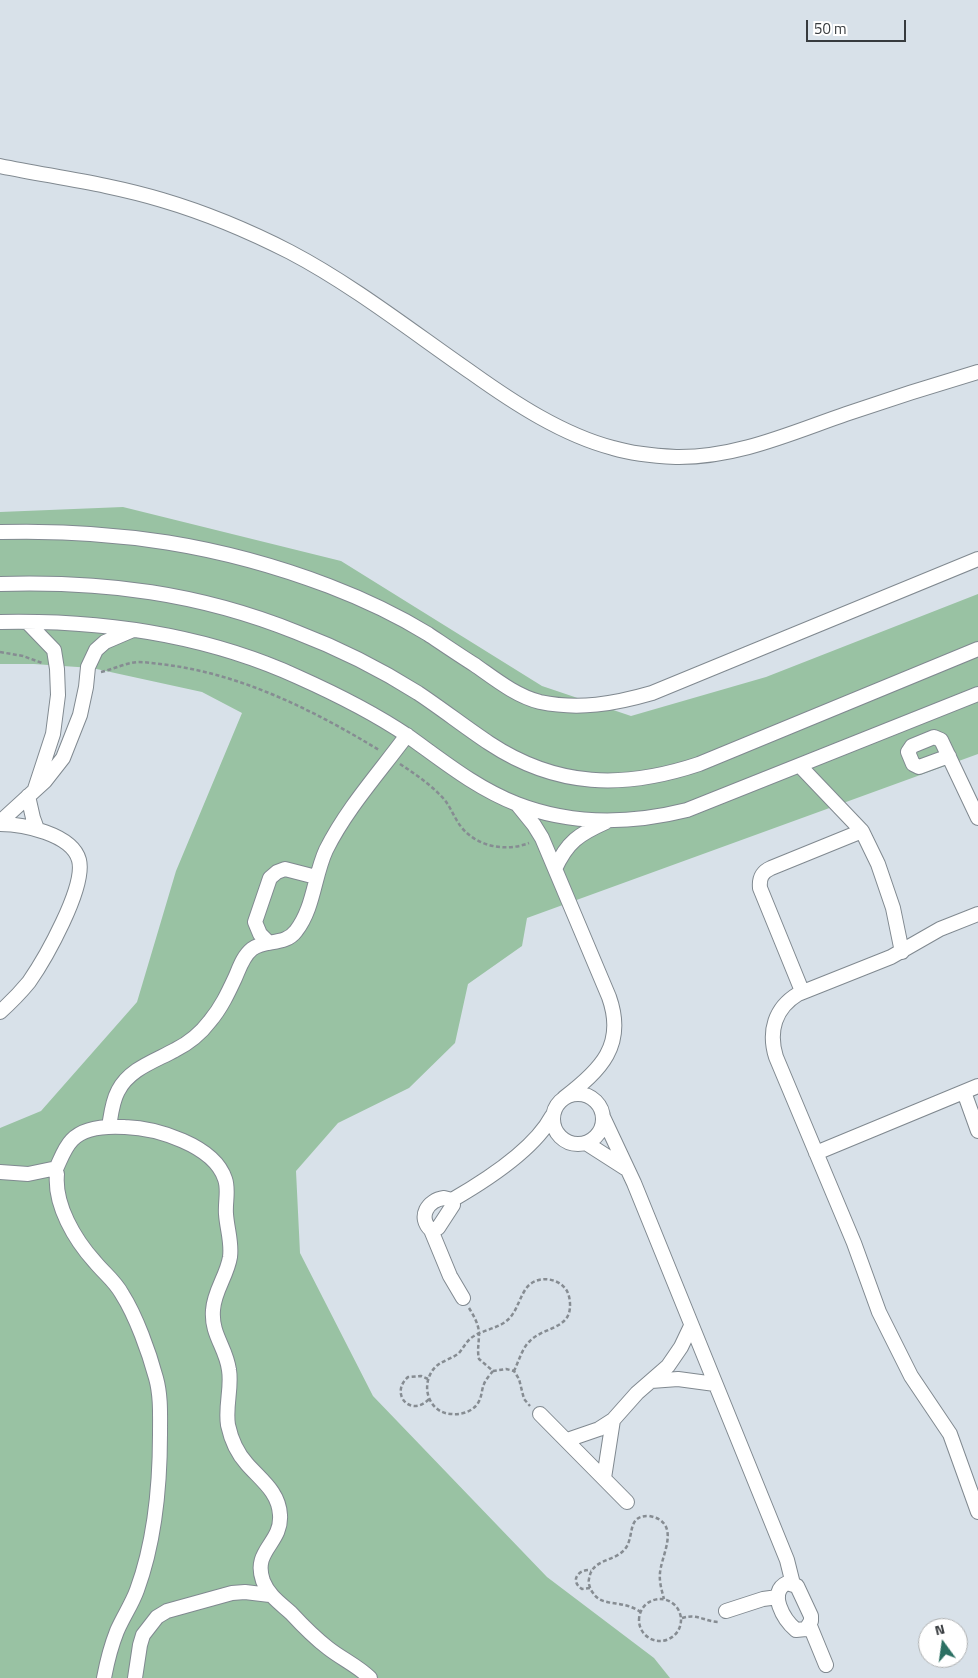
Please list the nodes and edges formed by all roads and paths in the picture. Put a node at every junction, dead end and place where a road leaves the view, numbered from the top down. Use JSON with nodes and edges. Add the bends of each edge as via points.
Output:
{"nodes":[{"id":1,"x":0,"y":166,"type":"edge"},
{"id":2,"x":978,"y":372,"type":"edge"},
{"id":3,"x":0,"y":532,"type":"edge"},
{"id":4,"x":978,"y":559,"type":"edge"},
{"id":5,"x":0,"y":584,"type":"edge"},
{"id":6,"x":0,"y":622,"type":"edge"},
{"id":7,"x":27,"y":622,"type":"junction"},
{"id":8,"x":133,"y":630,"type":"junction"},
{"id":9,"x":978,"y":649,"type":"edge"},
{"id":10,"x":0,"y":652,"type":"edge"},
{"id":11,"x":57,"y":669,"type":"junction"},
{"id":12,"x":88,"y":673,"type":"junction"},
{"id":13,"x":978,"y":695,"type":"edge"},
{"id":14,"x":407,"y":735,"type":"junction"},
{"id":15,"x":949,"y":756,"type":"dead end"},
{"id":16,"x":390,"y":757,"type":"junction"},
{"id":17,"x":800,"y":766,"type":"junction"},
{"id":18,"x":31,"y":792,"type":"junction"},
{"id":19,"x":517,"y":804,"type":"junction"},
{"id":20,"x":978,"y":818,"type":"edge"},
{"id":21,"x":609,"y":821,"type":"junction"},
{"id":22,"x":0,"y":823,"type":"edge"},
{"id":23,"x":37,"y":829,"type":"junction"},
{"id":24,"x":862,"y":831,"type":"junction"},
{"id":25,"x":542,"y":838,"type":"junction"},
{"id":26,"x":555,"y":869,"type":"junction"},
{"id":27,"x":316,"y":877,"type":"junction"},
{"id":28,"x":978,"y":914,"type":"edge"},
{"id":29,"x":269,"y":943,"type":"junction"},
{"id":30,"x":902,"y":952,"type":"junction"},
{"id":31,"x":802,"y":992,"type":"junction"},
{"id":32,"x":0,"y":1012,"type":"edge"},
{"id":33,"x":599,"y":1068,"type":"junction"},
{"id":34,"x":978,"y":1086,"type":"edge"},
{"id":35,"x":964,"y":1092,"type":"junction"},
{"id":36,"x":564,"y":1098,"type":"junction"},
{"id":37,"x":601,"y":1111,"type":"junction"},
{"id":38,"x":552,"y":1116,"type":"junction"},
{"id":39,"x":109,"y":1128,"type":"junction"},
{"id":40,"x":978,"y":1131,"type":"edge"},
{"id":41,"x":564,"y":1140,"type":"junction"},
{"id":42,"x":586,"y":1143,"type":"junction"},
{"id":43,"x":530,"y":1145,"type":"junction"},
{"id":44,"x":816,"y":1153,"type":"junction"},
{"id":45,"x":627,"y":1170,"type":"junction"},
{"id":46,"x":55,"y":1171,"type":"junction"},
{"id":47,"x":0,"y":1172,"type":"edge"},
{"id":48,"x":452,"y":1200,"type":"junction"},
{"id":49,"x":432,"y":1230,"type":"junction"},
{"id":50,"x":463,"y":1298,"type":"joint"},
{"id":51,"x":691,"y":1326,"type":"junction"},
{"id":52,"x":479,"y":1333,"type":"junction"},
{"id":53,"x":492,"y":1371,"type":"junction"},
{"id":54,"x":514,"y":1371,"type":"junction"},
{"id":55,"x":428,"y":1379,"type":"junction"},
{"id":56,"x":651,"y":1381,"type":"junction"},
{"id":57,"x":715,"y":1384,"type":"junction"},
{"id":58,"x":429,"y":1400,"type":"junction"},
{"id":59,"x":540,"y":1414,"type":"joint"},
{"id":60,"x":613,"y":1420,"type":"junction"},
{"id":61,"x":566,"y":1440,"type":"junction"},
{"id":62,"x":604,"y":1478,"type":"junction"},
{"id":63,"x":627,"y":1502,"type":"dead end"},
{"id":64,"x":977,"y":1508,"type":"edge"},
{"id":65,"x":591,"y":1572,"type":"junction"},
{"id":66,"x":793,"y":1584,"type":"junction"},
{"id":67,"x":590,"y":1588,"type":"junction"},
{"id":68,"x":270,"y":1595,"type":"junction"},
{"id":69,"x":778,"y":1597,"type":"junction"},
{"id":70,"x":664,"y":1600,"type":"junction"},
{"id":71,"x":726,"y":1611,"type":"joint"},
{"id":72,"x":641,"y":1612,"type":"junction"},
{"id":73,"x":681,"y":1618,"type":"junction"},
{"id":74,"x":810,"y":1626,"type":"junction"},
{"id":75,"x":826,"y":1665,"type":"dead end"},
{"id":76,"x":104,"y":1678,"type":"edge"},
{"id":77,"x":135,"y":1678,"type":"edge"},
{"id":78,"x":370,"y":1678,"type":"edge"}],
"edges":[{"from":1,"to":2,"type":"street","via":[[161,200],[212,216],[261,237],[324,272],[511,400],[560,427],[613,448],[676,457],[710,456],[752,447]]},
{"from":3,"to":4,"type":"street","via":[[132,537],[205,548],[252,560],[329,586],[378,607],[427,633],[498,682],[527,697],[539,702],[580,706],[606,705],[652,693]]},
{"from":5,"to":9,"type":"street","via":[[58,583],[138,589],[186,598],[253,617],[296,632],[377,670],[416,692],[516,759],[545,771],[607,781],[638,780],[699,764]]},
{"from":6,"to":7,"type":"street"},
{"from":7,"to":8,"type":"street"},
{"from":7,"to":11,"type":"street","via":[[54,650]]},
{"from":8,"to":12,"type":"street","via":[[100,646],[90,661]]},
{"from":8,"to":14,"type":"street","via":[[182,639],[259,661],[333,693]]},
{"from":10,"to":11,"type":"path","via":[[23,656]]},
{"from":11,"to":18,"type":"street","via":[[58,695],[52,734]]},
{"from":12,"to":16,"type":"path","via":[[143,662],[218,675],[310,712]]},
{"from":12,"to":18,"type":"street","via":[[80,715],[63,758],[53,773]]},
{"from":13,"to":17,"type":"street"},
{"from":14,"to":16,"type":"street"},
{"from":14,"to":19,"type":"street","via":[[468,779]]},
{"from":15,"to":20,"type":"street"},
{"from":16,"to":25,"type":"path","via":[[433,788],[462,828],[480,842],[513,848]]},
{"from":16,"to":27,"type":"street","via":[[344,818]]},
{"from":17,"to":21,"type":"street","via":[[688,810],[660,817]]},
{"from":17,"to":24,"type":"street"},
{"from":18,"to":22,"type":"street"},
{"from":18,"to":23,"type":"street"},
{"from":19,"to":21,"type":"street","via":[[563,816]]},
{"from":19,"to":25,"type":"street"},
{"from":21,"to":26,"type":"street","via":[[572,840]]},
{"from":22,"to":23,"type":"street"},
{"from":23,"to":32,"type":"street","via":[[72,847],[79,860],[79,876],[71,902],[39,966]]},
{"from":24,"to":30,"type":"street","via":[[878,864],[893,908]]},
{"from":24,"to":31,"type":"street","via":[[766,870],[760,878],[760,888]]},
{"from":25,"to":26,"type":"street"},
{"from":26,"to":33,"type":"street","via":[[612,1007],[613,1039]]},
{"from":27,"to":29,"type":"street","via":[[309,906],[296,931],[285,940]]},
{"from":27,"to":29,"type":"street","via":[[285,869],[270,878],[256,922],[260,934]]},
{"from":28,"to":30,"type":"street","via":[[940,929]]},
{"from":29,"to":39,"type":"street","via":[[248,953],[218,1010],[201,1031],[124,1081],[113,1101]]},
{"from":30,"to":31,"type":"street"},
{"from":31,"to":44,"type":"street","via":[[791,998],[780,1011],[772,1037],[776,1057]]},
{"from":33,"to":36,"type":"street"},
{"from":33,"to":37,"type":"street","via":[[597,1087]]},
{"from":34,"to":35,"type":"street"},
{"from":35,"to":40,"type":"street"},
{"from":35,"to":44,"type":"street"},
{"from":36,"to":37,"type":"street","via":[[584,1094],[593,1098]]},
{"from":36,"to":38,"type":"street","via":[[558,1102]]},
{"from":37,"to":42,"type":"street","via":[[602,1128]]},
{"from":37,"to":45,"type":"street"},
{"from":38,"to":41,"type":"street","via":[[553,1126]]},
{"from":38,"to":43,"type":"street"},
{"from":39,"to":46,"type":"street","via":[[80,1134],[71,1141]]},
{"from":39,"to":68,"type":"street","via":[[146,1129],[186,1142],[210,1157],[226,1180],[230,1258],[215,1296],[212,1320],[229,1368],[227,1411],[230,1434],[240,1454],[272,1491],[279,1508],[279,1530],[266,1548],[261,1564],[262,1578]]},
{"from":41,"to":42,"type":"street","via":[[574,1144]]},
{"from":41,"to":43,"type":"street"},
{"from":42,"to":45,"type":"street"},
{"from":43,"to":48,"type":"street","via":[[482,1182]]},
{"from":44,"to":64,"type":"street","via":[[854,1243],[878,1312],[911,1376],[950,1434]]},
{"from":45,"to":51,"type":"street"},
{"from":46,"to":47,"type":"street","via":[[28,1174]]},
{"from":46,"to":76,"type":"street","via":[[60,1200],[76,1236],[114,1282],[131,1310],[152,1367],[160,1401],[160,1462],[153,1525],[142,1573],[114,1639]]},
{"from":48,"to":49,"type":"street","via":[[453,1205],[438,1228]]},
{"from":48,"to":49,"type":"street","via":[[436,1199],[430,1203],[424,1217]]},
{"from":49,"to":50,"type":"street"},
{"from":50,"to":52,"type":"path","via":[[477,1322]]},
{"from":51,"to":56,"type":"street","via":[[675,1357]]},
{"from":51,"to":57,"type":"street"},
{"from":52,"to":53,"type":"path","via":[[479,1359]]},
{"from":52,"to":54,"type":"path","via":[[511,1317],[525,1290],[536,1282],[551,1279],[564,1286],[570,1302],[565,1320],[530,1340]]},
{"from":52,"to":55,"type":"path","via":[[469,1338],[458,1354],[433,1369]]},
{"from":53,"to":54,"type":"path"},
{"from":53,"to":58,"type":"path","via":[[483,1385],[479,1401],[470,1411],[447,1414]]},
{"from":54,"to":59,"type":"path","via":[[524,1399]]},
{"from":55,"to":58,"type":"path"},
{"from":55,"to":58,"type":"path","via":[[408,1377],[400,1393],[402,1399],[412,1406]]},
{"from":56,"to":57,"type":"street","via":[[678,1379]]},
{"from":56,"to":60,"type":"street"},
{"from":57,"to":66,"type":"street","via":[[785,1555]]},
{"from":59,"to":61,"type":"street"},
{"from":60,"to":61,"type":"street","via":[[599,1429]]},
{"from":60,"to":62,"type":"street"},
{"from":61,"to":62,"type":"street"},
{"from":62,"to":63,"type":"street"},
{"from":65,"to":67,"type":"path"},
{"from":65,"to":67,"type":"path","via":[[580,1572],[575,1581],[579,1588]]},
{"from":65,"to":70,"type":"path","via":[[600,1562],[626,1549],[631,1527],[638,1518],[658,1518],[664,1523],[668,1536],[660,1576]]},
{"from":66,"to":69,"type":"street","via":[[781,1585]]},
{"from":66,"to":74,"type":"street","via":[[811,1616]]},
{"from":67,"to":72,"type":"path","via":[[600,1600]]},
{"from":68,"to":77,"type":"street","via":[[232,1593],[167,1611],[143,1634]]},
{"from":68,"to":78,"type":"street","via":[[320,1642]]},
{"from":69,"to":71,"type":"street"},
{"from":69,"to":74,"type":"street","via":[[782,1612],[792,1626],[801,1630]]},
{"from":70,"to":72,"type":"path","via":[[646,1604]]},
{"from":70,"to":73,"type":"path","via":[[678,1609]]},
{"from":71,"to":73,"type":"path","via":[[729,1621],[714,1622],[695,1615]]},
{"from":72,"to":73,"type":"path","via":[[642,1630],[657,1640],[667,1640],[675,1635]]},
{"from":74,"to":75,"type":"street"}]}
